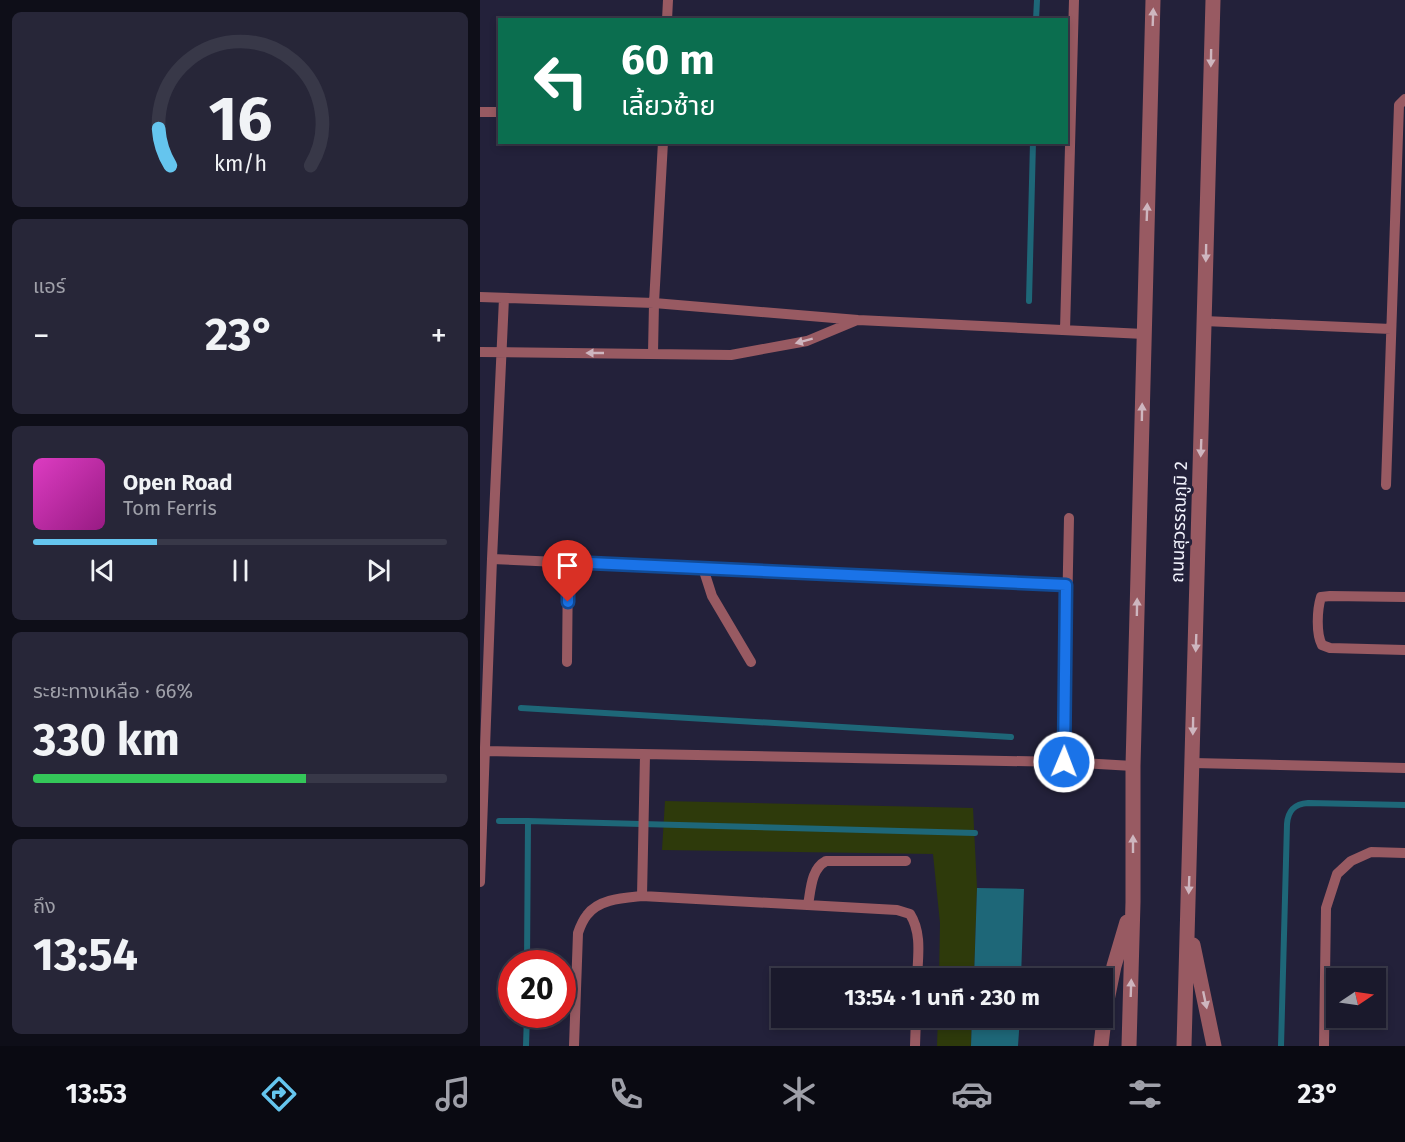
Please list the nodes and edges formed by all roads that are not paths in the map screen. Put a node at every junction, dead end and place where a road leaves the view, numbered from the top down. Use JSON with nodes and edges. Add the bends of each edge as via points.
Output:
{"nodes":[{"id":1,"x":668,"y":0,"type":"edge"},
{"id":2,"x":1074,"y":0,"type":"edge"},
{"id":3,"x":1153,"y":0,"type":"edge"},
{"id":4,"x":1213,"y":0,"type":"edge"},
{"id":5,"x":667,"y":18,"type":"edge"},
{"id":6,"x":1405,"y":99,"type":"edge"},
{"id":7,"x":480,"y":112,"type":"edge"},
{"id":8,"x":498,"y":112,"type":"edge"},
{"id":9,"x":663,"y":144,"type":"edge"},
{"id":10,"x":480,"y":297,"type":"edge"},
{"id":11,"x":504,"y":298,"type":"junction"},
{"id":12,"x":654,"y":303,"type":"junction"},
{"id":13,"x":858,"y":320,"type":"junction"},
{"id":14,"x":1204,"y":321,"type":"junction"},
{"id":15,"x":1391,"y":329,"type":"junction"},
{"id":16,"x":1065,"y":330,"type":"junction"},
{"id":17,"x":1144,"y":334,"type":"junction"},
{"id":18,"x":480,"y":352,"type":"edge"},
{"id":19,"x":502,"y":352,"type":"junction"},
{"id":20,"x":653,"y":353,"type":"junction"},
{"id":21,"x":1386,"y":485,"type":"dead end"},
{"id":22,"x":1069,"y":518,"type":"dead end"},
{"id":23,"x":492,"y":559,"type":"junction"},
{"id":24,"x":568,"y":562,"type":"junction"},
{"id":25,"x":703,"y":568,"type":"junction"},
{"id":26,"x":1066,"y":585,"type":"junction"},
{"id":27,"x":1405,"y":597,"type":"edge"},
{"id":28,"x":1405,"y":650,"type":"edge"},
{"id":29,"x":567,"y":662,"type":"dead end"},
{"id":30,"x":751,"y":662,"type":"dead end"},
{"id":31,"x":484,"y":751,"type":"junction"},
{"id":32,"x":645,"y":755,"type":"junction"},
{"id":33,"x":1064,"y":762,"type":"junction"},
{"id":34,"x":1192,"y":764,"type":"junction"},
{"id":35,"x":1133,"y":766,"type":"junction"},
{"id":36,"x":1405,"y":768,"type":"edge"},
{"id":37,"x":1405,"y":853,"type":"edge"},
{"id":38,"x":906,"y":861,"type":"dead end"},
{"id":39,"x":480,"y":882,"type":"edge"},
{"id":40,"x":642,"y":896,"type":"junction"},
{"id":41,"x":1133,"y":902,"type":"junction"},
{"id":42,"x":808,"y":905,"type":"junction"},
{"id":43,"x":1188,"y":922,"type":"junction"},
{"id":44,"x":918,"y":968,"type":"edge"},
{"id":45,"x":916,"y":1028,"type":"edge"},
{"id":46,"x":574,"y":1046,"type":"edge"},
{"id":47,"x":915,"y":1046,"type":"edge"},
{"id":48,"x":1101,"y":1046,"type":"edge"},
{"id":49,"x":1130,"y":1046,"type":"edge"},
{"id":50,"x":1184,"y":1046,"type":"edge"},
{"id":51,"x":1214,"y":1046,"type":"edge"},
{"id":52,"x":1324,"y":1046,"type":"edge"}],
"edges":[{"from":1,"to":5,"type":"lane"},
{"from":2,"to":16,"type":"lane"},
{"from":17,"to":3,"type":"street","one_way":true},
{"from":4,"to":14,"type":"street","name":"ถนนสุวรรณภูมิ 2","one_way":true},
{"from":6,"to":15,"type":"lane","via":[[1400,105]]},
{"from":7,"to":8,"type":"lane"},
{"from":9,"to":12,"type":"lane"},
{"from":10,"to":11,"type":"lane"},
{"from":11,"to":12,"type":"lane"},
{"from":11,"to":19,"type":"lane"},
{"from":12,"to":13,"type":"lane"},
{"from":12,"to":20,"type":"lane"},
{"from":13,"to":16,"type":"lane"},
{"from":13,"to":20,"type":"lane","one_way":true,"via":[[807,341],[731,355]]},
{"from":14,"to":15,"type":"lane"},
{"from":14,"to":34,"type":"street","name":"ถนนสุวรรณภูมิ 2","one_way":true},
{"from":15,"to":21,"type":"lane"},
{"from":16,"to":17,"type":"lane"},
{"from":35,"to":17,"type":"street","one_way":true},
{"from":18,"to":19,"type":"lane"},
{"from":20,"to":19,"type":"lane","one_way":true},
{"from":19,"to":23,"type":"lane"},
{"from":22,"to":26,"type":"lane"},
{"from":23,"to":24,"type":"lane"},
{"from":23,"to":31,"type":"lane"},
{"from":24,"to":25,"type":"lane"},
{"from":24,"to":29,"type":"lane"},
{"from":25,"to":26,"type":"lane"},
{"from":25,"to":30,"type":"lane","via":[[712,596]]},
{"from":26,"to":33,"type":"lane"},
{"from":27,"to":28,"type":"lane","via":[[1321,597],[1317,608],[1322,645]]},
{"from":31,"to":32,"type":"lane"},
{"from":31,"to":39,"type":"lane"},
{"from":32,"to":33,"type":"lane"},
{"from":32,"to":40,"type":"lane"},
{"from":33,"to":35,"type":"lane"},
{"from":34,"to":36,"type":"lane"},
{"from":34,"to":43,"type":"street","name":"ถนนสุวรรณภูมิ 2","one_way":true},
{"from":41,"to":35,"type":"street","one_way":true},
{"from":37,"to":52,"type":"lane","via":[[1371,852],[1351,861],[1337,874],[1326,908]]},
{"from":38,"to":42,"type":"lane","via":[[826,861],[815,871]]},
{"from":40,"to":42,"type":"lane"},
{"from":40,"to":46,"type":"lane","via":[[618,898],[595,906],[578,933]]},
{"from":41,"to":48,"type":"street","via":[[1114,966]]},
{"from":49,"to":41,"type":"street","one_way":true},
{"from":42,"to":44,"type":"lane","via":[[909,914],[919,940]]},
{"from":43,"to":50,"type":"street","name":"ถนนสุวรรณภูมิ 2"},
{"from":43,"to":51,"type":"street","one_way":true},
{"from":45,"to":47,"type":"lane"}]}
